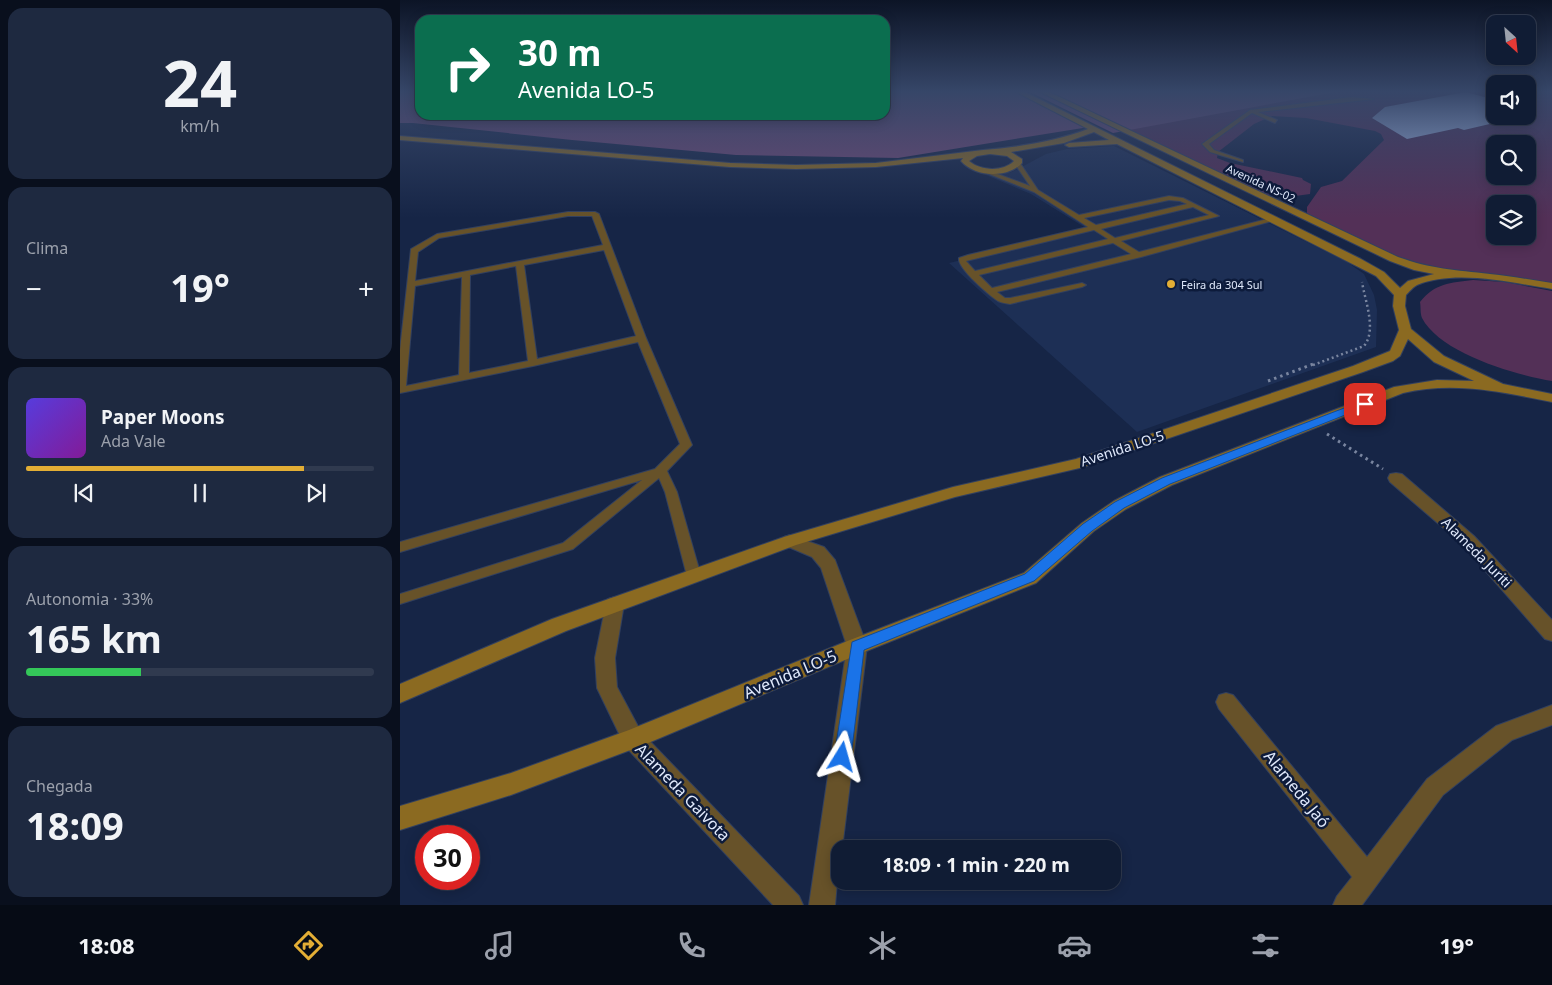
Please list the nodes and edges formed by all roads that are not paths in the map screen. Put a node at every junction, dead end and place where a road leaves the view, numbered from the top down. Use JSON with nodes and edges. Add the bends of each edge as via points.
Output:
{"nodes":[{"id":1,"x":1084,"y":133,"type":"edge"},
{"id":2,"x":1102,"y":133,"type":"edge"},
{"id":3,"x":1130,"y":133,"type":"edge"},
{"id":4,"x":1220,"y":133,"type":"edge"},
{"id":5,"x":400,"y":138,"type":"edge"},
{"id":6,"x":1117,"y":142,"type":"junction"},
{"id":7,"x":990,"y":152,"type":"junction"},
{"id":8,"x":973,"y":154,"type":"junction"},
{"id":9,"x":1018,"y":161,"type":"junction"},
{"id":10,"x":1241,"y":161,"type":"dead end"},
{"id":11,"x":911,"y":162,"type":"junction"},
{"id":12,"x":978,"y":169,"type":"junction"},
{"id":13,"x":1036,"y":191,"type":"junction"},
{"id":14,"x":1194,"y":205,"type":"junction"},
{"id":15,"x":1080,"y":217,"type":"junction"},
{"id":16,"x":1275,"y":219,"type":"junction"},
{"id":17,"x":1230,"y":225,"type":"dead end"},
{"id":18,"x":1096,"y":228,"type":"junction"},
{"id":19,"x":1238,"y":229,"type":"junction"},
{"id":20,"x":1116,"y":240,"type":"junction"},
{"id":21,"x":606,"y":247,"type":"junction"},
{"id":22,"x":1138,"y":254,"type":"junction"},
{"id":23,"x":520,"y":264,"type":"junction"},
{"id":24,"x":466,"y":274,"type":"junction"},
{"id":25,"x":973,"y":274,"type":"junction"},
{"id":26,"x":1448,"y":274,"type":"junction"},
{"id":27,"x":412,"y":284,"type":"junction"},
{"id":28,"x":1082,"y":285,"type":"dead end"},
{"id":29,"x":1552,"y":286,"type":"edge"},
{"id":30,"x":990,"y":291,"type":"junction"},
{"id":31,"x":1400,"y":294,"type":"junction"},
{"id":32,"x":404,"y":319,"type":"edge"},
{"id":33,"x":1406,"y":330,"type":"junction"},
{"id":34,"x":641,"y":338,"type":"junction"},
{"id":35,"x":533,"y":363,"type":"junction"},
{"id":36,"x":464,"y":377,"type":"junction"},
{"id":37,"x":1498,"y":387,"type":"junction"},
{"id":38,"x":1552,"y":398,"type":"edge"},
{"id":39,"x":661,"y":470,"type":"junction"},
{"id":40,"x":1396,"y":478,"type":"road end"},
{"id":41,"x":790,"y":541,"type":"junction"},
{"id":42,"x":400,"y":547,"type":"edge"},
{"id":43,"x":694,"y":576,"type":"junction"},
{"id":44,"x":400,"y":598,"type":"edge"},
{"id":45,"x":615,"y":604,"type":"junction"},
{"id":46,"x":1552,"y":633,"type":"edge"},
{"id":47,"x":857,"y":646,"type":"junction"},
{"id":48,"x":400,"y":694,"type":"edge"},
{"id":49,"x":1226,"y":702,"type":"dead end"},
{"id":50,"x":1552,"y":715,"type":"edge"},
{"id":51,"x":633,"y":739,"type":"junction"},
{"id":52,"x":400,"y":818,"type":"edge"},
{"id":53,"x":1368,"y":877,"type":"junction"},
{"id":54,"x":790,"y":905,"type":"edge"},
{"id":55,"x":822,"y":905,"type":"edge"},
{"id":56,"x":1346,"y":905,"type":"edge"}],
"edges":[{"from":1,"to":7,"type":"street","via":[[1064,141]]},
{"from":2,"to":6,"type":"street","name":"Avenida NS-02"},
{"from":3,"to":26,"type":"street","name":"Avenida NS-02","via":[[1394,259]]},
{"from":4,"to":10,"type":"lane","via":[[1205,144],[1212,151]]},
{"from":5,"to":11,"type":"street","via":[[730,165],[842,167]]},
{"from":6,"to":9,"type":"street","via":[[1057,146]]},
{"from":6,"to":16,"type":"street","name":"Avenida NS-02"},
{"from":7,"to":8,"type":"street"},
{"from":7,"to":9,"type":"street","via":[[1009,154]]},
{"from":8,"to":11,"type":"street"},
{"from":8,"to":12,"type":"street","via":[[965,162]]},
{"from":9,"to":12,"type":"street","via":[[1000,170]]},
{"from":9,"to":13,"type":"lane"},
{"from":11,"to":12,"type":"street"},
{"from":12,"to":13,"type":"lane"},
{"from":13,"to":15,"type":"lane"},
{"from":14,"to":15,"type":"lane","via":[[1169,198]]},
{"from":14,"to":18,"type":"lane"},
{"from":14,"to":20,"type":"lane","via":[[1219,218]]},
{"from":15,"to":18,"type":"lane"},
{"from":16,"to":19,"type":"lane"},
{"from":16,"to":31,"type":"street","name":"Avenida NS-02","via":[[1380,274]]},
{"from":17,"to":19,"type":"lane"},
{"from":18,"to":20,"type":"lane"},
{"from":18,"to":25,"type":"lane","via":[[962,260]]},
{"from":19,"to":22,"type":"lane"},
{"from":20,"to":22,"type":"lane"},
{"from":20,"to":25,"type":"lane"},
{"from":21,"to":23,"type":"lane"},
{"from":21,"to":27,"type":"lane","via":[[594,214],[582,213],[437,236],[414,251]]},
{"from":21,"to":34,"type":"lane"},
{"from":22,"to":30,"type":"lane"},
{"from":23,"to":24,"type":"lane"},
{"from":23,"to":35,"type":"lane"},
{"from":24,"to":27,"type":"lane"},
{"from":24,"to":36,"type":"lane"},
{"from":25,"to":30,"type":"lane"},
{"from":26,"to":29,"type":"street"},
{"from":26,"to":31,"type":"street","via":[[1412,283]]},
{"from":27,"to":32,"type":"lane"},
{"from":28,"to":30,"type":"lane","via":[[1010,302]]},
{"from":31,"to":33,"type":"street","via":[[1399,306]]},
{"from":32,"to":36,"type":"lane","via":[[401,390]]},
{"from":33,"to":37,"type":"street","via":[[1439,359]]},
{"from":33,"to":41,"type":"street","name":"Avenida LO-5","via":[[1396,352],[1388,358],[1276,397],[1079,463],[953,492]]},
{"from":34,"to":35,"type":"lane"},
{"from":34,"to":39,"type":"lane","via":[[686,445]]},
{"from":35,"to":36,"type":"lane"},
{"from":37,"to":38,"type":"street"},
{"from":37,"to":47,"type":"street","name":"Avenida LO-5","via":[[1445,382],[1399,390],[1166,481],[1120,505],[1088,527],[1030,578]]},
{"from":39,"to":42,"type":"lane"},
{"from":39,"to":43,"type":"lane","via":[[671,492]]},
{"from":39,"to":44,"type":"lane","via":[[568,546]]},
{"from":40,"to":46,"type":"street","name":"Alameda Juriti","via":[[1468,540]]},
{"from":41,"to":43,"type":"street","name":"Avenida LO-5"},
{"from":41,"to":47,"type":"street","via":[[818,552],[829,565]]},
{"from":43,"to":45,"type":"street","name":"Avenida LO-5"},
{"from":45,"to":48,"type":"street","name":"Avenida LO-5"},
{"from":45,"to":51,"type":"street","name":"Alameda Gaivota","via":[[605,658],[607,688]]},
{"from":47,"to":51,"type":"street","name":"Avenida LO-5"},
{"from":47,"to":55,"type":"street"},
{"from":49,"to":53,"type":"street","name":"Alameda Jaó"},
{"from":50,"to":53,"type":"street","via":[[1504,733],[1435,787]]},
{"from":51,"to":52,"type":"street","name":"Avenida LO-5","via":[[511,784]]},
{"from":51,"to":54,"type":"street","name":"Alameda Gaivota"},
{"from":53,"to":56,"type":"street"}]}
